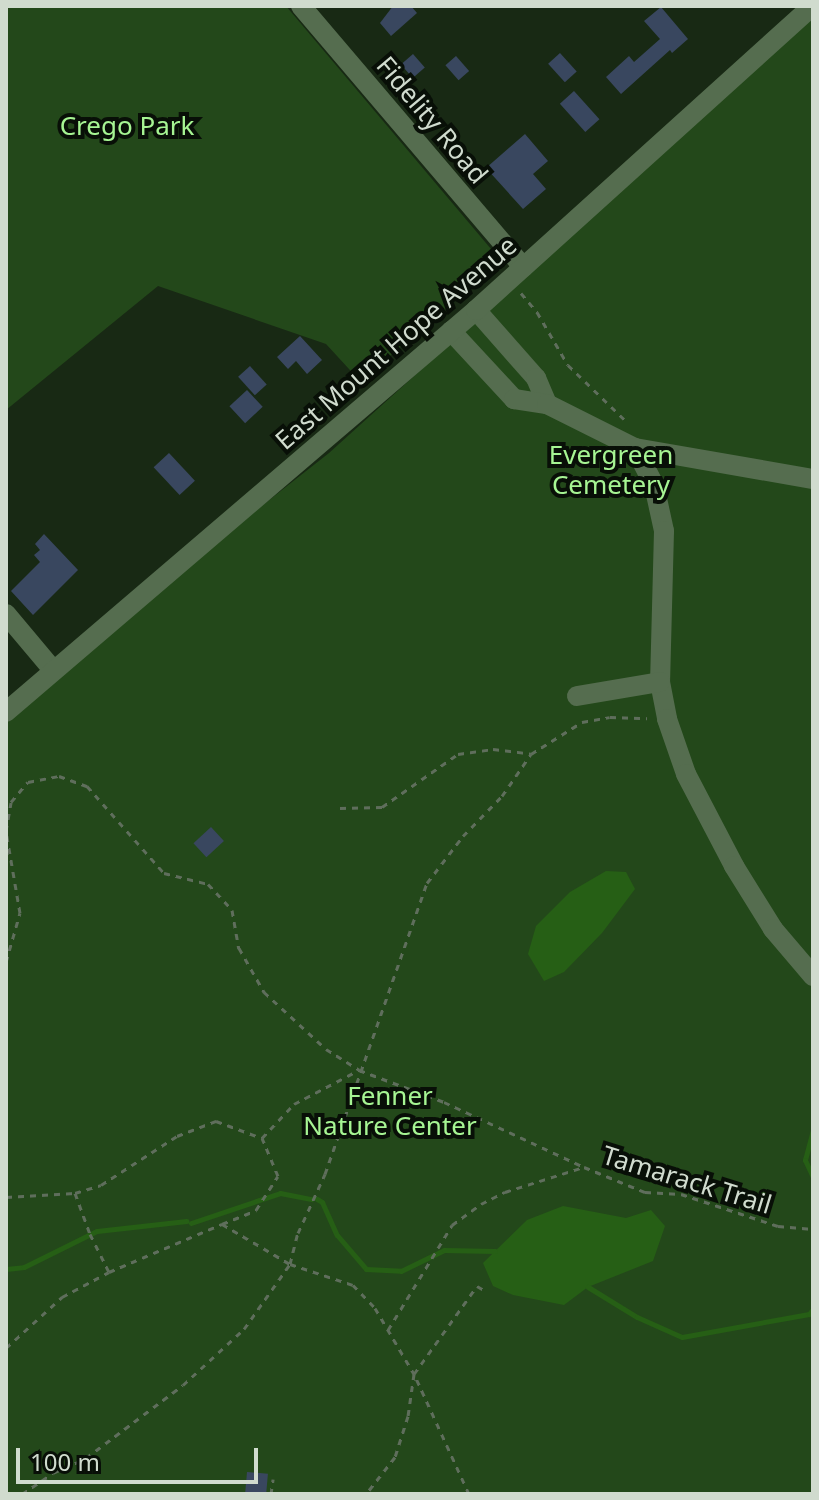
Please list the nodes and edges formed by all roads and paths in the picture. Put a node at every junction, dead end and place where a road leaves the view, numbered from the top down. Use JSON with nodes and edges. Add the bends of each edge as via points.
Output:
{"nodes":[{"id":1,"x":301,"y":6,"type":"edge"},
{"id":2,"x":813,"y":6,"type":"edge"},
{"id":3,"x":523,"y":267,"type":"junction"},
{"id":4,"x":520,"y":292,"type":"dead end"},
{"id":5,"x":476,"y":310,"type":"junction"},
{"id":6,"x":451,"y":331,"type":"junction"},
{"id":7,"x":547,"y":404,"type":"junction"},
{"id":8,"x":635,"y":448,"type":"junction"},
{"id":9,"x":813,"y":479,"type":"edge"},
{"id":10,"x":6,"y":614,"type":"edge"},
{"id":11,"x":53,"y":670,"type":"junction"},
{"id":12,"x":660,"y":682,"type":"junction"},
{"id":13,"x":577,"y":696,"type":"dead end"},
{"id":14,"x":6,"y":712,"type":"edge"},
{"id":15,"x":667,"y":719,"type":"junction"},
{"id":16,"x":531,"y":754,"type":"junction"},
{"id":17,"x":340,"y":808,"type":"dead end"},
{"id":18,"x":6,"y":962,"type":"edge"},
{"id":19,"x":813,"y":976,"type":"edge"},
{"id":20,"x":359,"y":1070,"type":"junction"},
{"id":21,"x":262,"y":1138,"type":"junction"},
{"id":22,"x":584,"y":1167,"type":"junction"},
{"id":23,"x":75,"y":1193,"type":"junction"},
{"id":24,"x":6,"y":1197,"type":"edge"},
{"id":25,"x":222,"y":1224,"type":"junction"},
{"id":26,"x":813,"y":1229,"type":"edge"},
{"id":27,"x":290,"y":1264,"type":"junction"},
{"id":28,"x":109,"y":1272,"type":"junction"},
{"id":29,"x":484,"y":1290,"type":"dead end"},
{"id":30,"x":388,"y":1330,"type":"junction"},
{"id":31,"x":6,"y":1348,"type":"edge"},
{"id":32,"x":414,"y":1374,"type":"junction"},
{"id":33,"x":273,"y":1479,"type":"dead end"},
{"id":34,"x":22,"y":1494,"type":"edge"},
{"id":35,"x":271,"y":1494,"type":"edge"},
{"id":36,"x":366,"y":1494,"type":"edge"},
{"id":37,"x":469,"y":1494,"type":"edge"}],
"edges":[{"from":1,"to":3,"type":"street","name":"Fidelity Road"},
{"from":2,"to":3,"type":"street","name":"East Mount Hope Avenue"},
{"from":3,"to":5,"type":"street","name":"East Mount Hope Avenue"},
{"from":4,"to":8,"type":"path","via":[[568,365],[629,425]]},
{"from":5,"to":6,"type":"street","name":"East Mount Hope Avenue"},
{"from":5,"to":7,"type":"street","via":[[536,378]]},
{"from":6,"to":7,"type":"street","via":[[514,399]]},
{"from":6,"to":11,"type":"street","name":"East Mount Hope Avenue"},
{"from":7,"to":8,"type":"street"},
{"from":8,"to":9,"type":"street"},
{"from":8,"to":12,"type":"street","via":[[654,485],[664,531]]},
{"from":10,"to":11,"type":"street"},
{"from":11,"to":14,"type":"street","name":"East Mount Hope Avenue"},
{"from":12,"to":13,"type":"street"},
{"from":12,"to":15,"type":"street"},
{"from":15,"to":16,"type":"path","via":[[610,717],[582,722]]},
{"from":15,"to":19,"type":"street","via":[[686,774],[734,866],[773,929]]},
{"from":16,"to":17,"type":"path","via":[[493,749],[458,754],[382,807]]},
{"from":16,"to":20,"type":"path","via":[[427,883]]},
{"from":18,"to":20,"type":"path","via":[[20,913],[6,831],[11,802],[28,782],[59,776],[87,786],[164,873],[208,884],[232,910],[239,948],[264,992],[326,1049]]},
{"from":20,"to":21,"type":"path","via":[[294,1104]]},
{"from":20,"to":22,"type":"path","via":[[444,1102]]},
{"from":20,"to":27,"type":"path"},
{"from":21,"to":23,"type":"path","via":[[216,1121],[177,1136],[101,1185]]},
{"from":21,"to":25,"type":"path","via":[[278,1176],[256,1210]]},
{"from":22,"to":26,"type":"path","name":"Tamarack Trail","via":[[645,1192],[681,1194],[778,1226]]},
{"from":22,"to":30,"type":"path","name":"Tamarack Trail","via":[[505,1192],[452,1225]]},
{"from":23,"to":24,"type":"path"},
{"from":23,"to":28,"type":"path"},
{"from":25,"to":27,"type":"path"},
{"from":25,"to":28,"type":"path"},
{"from":27,"to":30,"type":"path","via":[[353,1285]]},
{"from":27,"to":34,"type":"path","via":[[244,1329],[183,1385],[86,1458]]},
{"from":28,"to":31,"type":"path","via":[[62,1297]]},
{"from":29,"to":32,"type":"path","via":[[477,1286]]},
{"from":30,"to":32,"type":"path"},
{"from":32,"to":36,"type":"path","via":[[395,1457]]},
{"from":32,"to":37,"type":"path"},
{"from":33,"to":35,"type":"path"}]}
